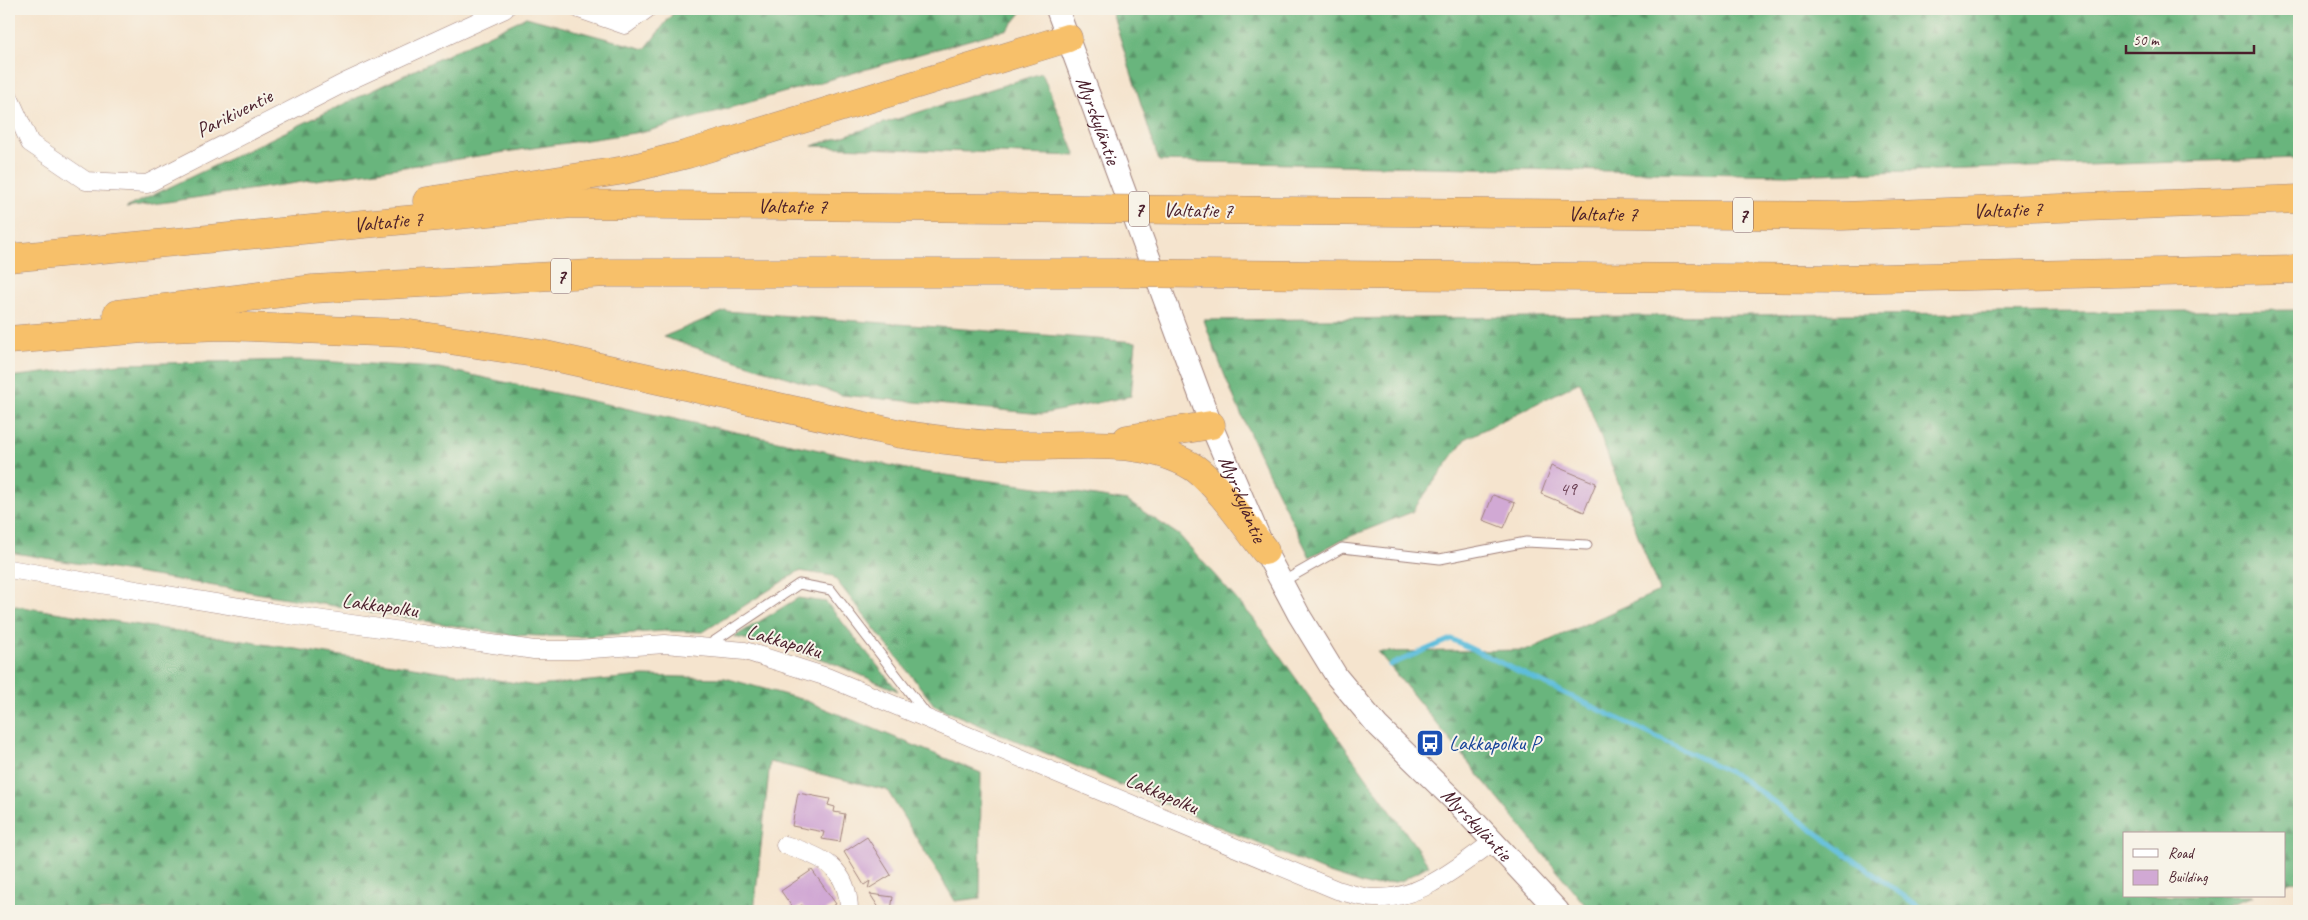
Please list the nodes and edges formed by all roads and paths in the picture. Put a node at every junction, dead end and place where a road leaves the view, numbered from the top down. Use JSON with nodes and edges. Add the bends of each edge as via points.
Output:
{"nodes":[{"id":1,"x":505,"y":9,"type":"edge"},
{"id":2,"x":579,"y":9,"type":"edge"},
{"id":3,"x":647,"y":9,"type":"edge"},
{"id":4,"x":1057,"y":9,"type":"edge"},
{"id":5,"x":1068,"y":38,"type":"junction"},
{"id":6,"x":9,"y":97,"type":"edge"},
{"id":7,"x":2299,"y":199,"type":"edge"},
{"id":8,"x":249,"y":234,"type":"junction"},
{"id":9,"x":9,"y":258,"type":"edge"},
{"id":10,"x":2299,"y":269,"type":"edge"},
{"id":11,"x":9,"y":327,"type":"edge"},
{"id":12,"x":9,"y":340,"type":"edge"},
{"id":13,"x":1211,"y":425,"type":"junction"},
{"id":14,"x":1094,"y":444,"type":"junction"},
{"id":15,"x":1587,"y":545,"type":"dead end"},
{"id":16,"x":1265,"y":551,"type":"junction"},
{"id":17,"x":9,"y":570,"type":"edge"},
{"id":18,"x":1282,"y":582,"type":"junction"},
{"id":19,"x":706,"y":646,"type":"junction"},
{"id":20,"x":930,"y":719,"type":"junction"},
{"id":21,"x":1494,"y":841,"type":"junction"},
{"id":22,"x":785,"y":845,"type":"dead end"},
{"id":23,"x":849,"y":911,"type":"edge"},
{"id":24,"x":1558,"y":911,"type":"edge"}],
"edges":[{"from":1,"to":6,"type":"street","name":"Parikiventie","via":[[344,83],[147,184],[86,181],[30,143]]},
{"from":2,"to":3,"type":"street","via":[[625,25]]},
{"from":4,"to":5,"type":"street","name":"Myrskyläntie"},
{"from":5,"to":8,"type":"highway","via":[[688,154],[625,170],[361,211]]},
{"from":5,"to":13,"type":"street","name":"Myrskyläntie"},
{"from":7,"to":8,"type":"highway","name":"Valtatie 7","number":"7","bridge":true,"via":[[1842,216],[572,204]]},
{"from":8,"to":9,"type":"highway","name":"Valtatie 7","number":"7"},
{"from":10,"to":11,"type":"highway","number":"7","bridge":true,"via":[[1838,279],[608,273],[313,289]]},
{"from":12,"to":14,"type":"highway","via":[[222,326],[404,333],[541,354],[901,434],[990,445]]},
{"from":13,"to":14,"type":"highway"},
{"from":13,"to":16,"type":"street","name":"Myrskyläntie"},
{"from":14,"to":16,"type":"highway","via":[[1158,451],[1194,468],[1219,492]]},
{"from":15,"to":18,"type":"lane","via":[[1526,542],[1440,559],[1342,548]]},
{"from":16,"to":18,"type":"street","name":"Myrskyläntie"},
{"from":17,"to":19,"type":"street","name":"Lakkapolku","via":[[534,650],[665,644]]},
{"from":18,"to":21,"type":"street","name":"Myrskyläntie","via":[[1348,691],[1377,725]]},
{"from":19,"to":20,"type":"street","name":"Lakkapolku","via":[[745,651],[827,677]]},
{"from":19,"to":20,"type":"lane","via":[[799,584],[831,590]]},
{"from":20,"to":21,"type":"street","name":"Lakkapolku","via":[[1337,890],[1374,898],[1412,894]]},
{"from":21,"to":24,"type":"street","name":"Myrskyläntie"},
{"from":22,"to":23,"type":"street","via":[[812,853],[830,864],[843,879],[849,895]]}]}
